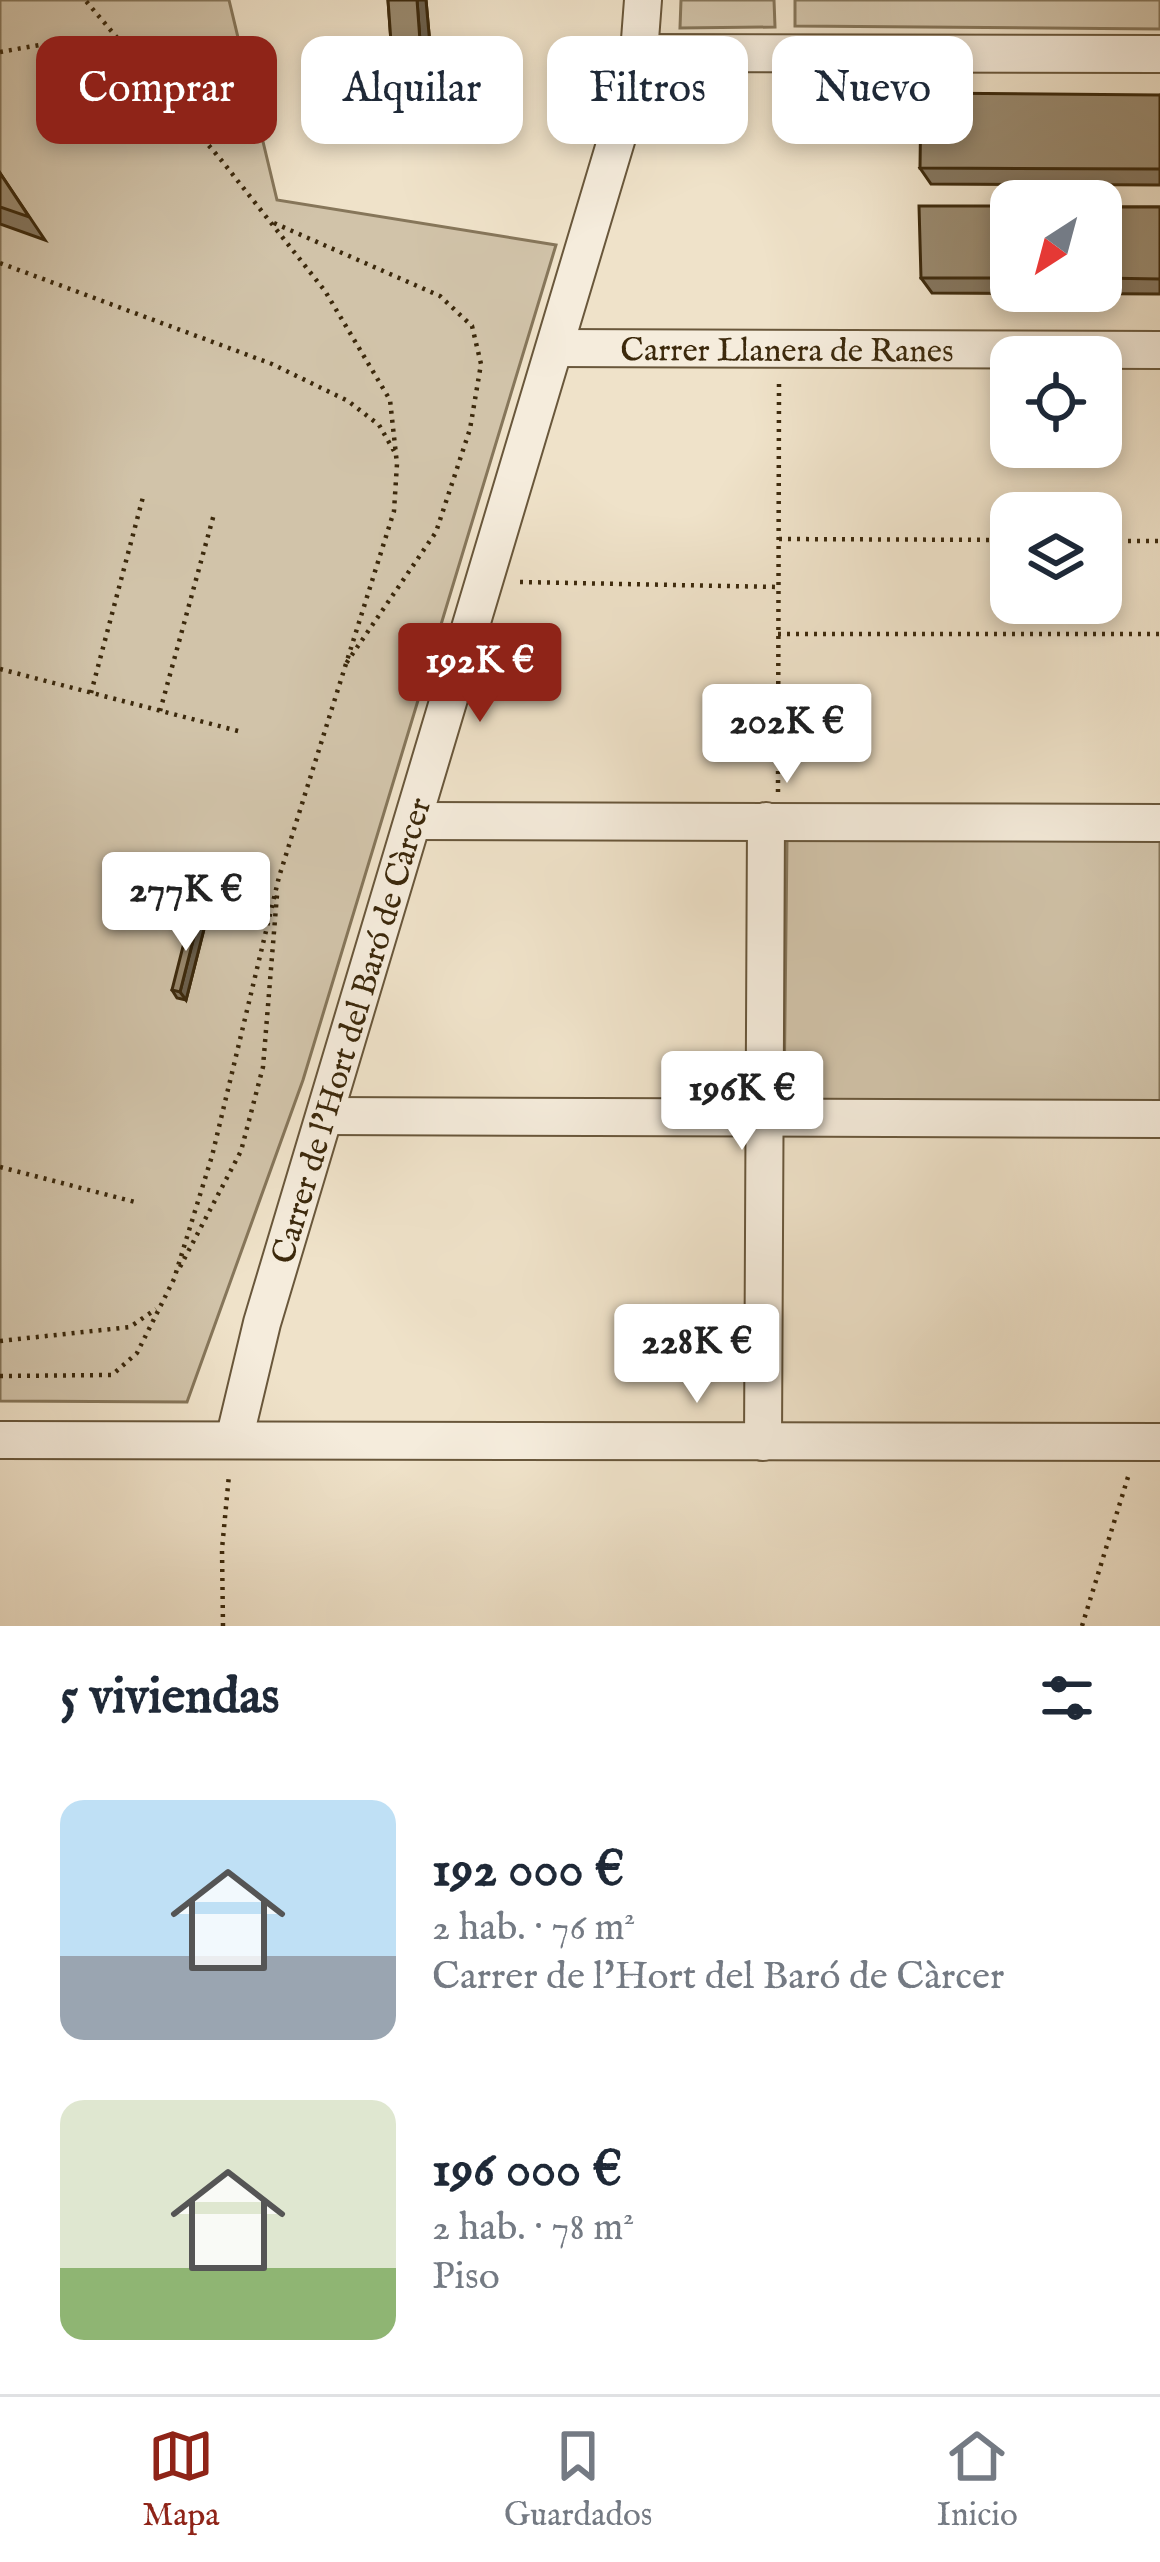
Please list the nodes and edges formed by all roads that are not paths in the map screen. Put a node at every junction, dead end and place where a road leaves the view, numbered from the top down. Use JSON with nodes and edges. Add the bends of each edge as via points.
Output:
{"nodes":[{"id":1,"x":643,"y":0,"type":"edge"},
{"id":2,"x":640,"y":36,"type":"edge"},
{"id":3,"x":748,"y":53,"type":"edge"},
{"id":4,"x":1160,"y":54,"type":"edge"},
{"id":5,"x":613,"y":144,"type":"edge"},
{"id":6,"x":556,"y":348,"type":"junction"},
{"id":7,"x":1160,"y":350,"type":"edge"},
{"id":8,"x":413,"y":820,"type":"junction"},
{"id":9,"x":772,"y":822,"type":"junction"},
{"id":10,"x":1160,"y":823,"type":"edge"},
{"id":11,"x":325,"y":1116,"type":"junction"},
{"id":12,"x":764,"y":1117,"type":"junction"},
{"id":13,"x":1160,"y":1119,"type":"edge"},
{"id":14,"x":234,"y":1439,"type":"junction"},
{"id":15,"x":0,"y":1440,"type":"edge"},
{"id":16,"x":763,"y":1442,"type":"junction"},
{"id":17,"x":1149,"y":1442,"type":"edge"}],
"edges":[{"from":1,"to":2,"type":"street","name":"Carrer de l'Hort del Baró de Càrcer"},
{"from":3,"to":4,"type":"street"},
{"from":5,"to":6,"type":"street","name":"Carrer de l'Hort del Baró de Càrcer"},
{"from":6,"to":7,"type":"street","name":"Carrer Llanera de Ranes"},
{"from":6,"to":8,"type":"street","name":"Carrer de l'Hort del Baró de Càrcer"},
{"from":8,"to":9,"type":"street"},
{"from":8,"to":11,"type":"street","name":"Carrer de l'Hort del Baró de Càrcer"},
{"from":9,"to":10,"type":"street"},
{"from":9,"to":12,"type":"street"},
{"from":11,"to":12,"type":"street"},
{"from":11,"to":14,"type":"street","name":"Carrer de l'Hort del Baró de Càrcer"},
{"from":12,"to":13,"type":"street"},
{"from":12,"to":16,"type":"street"},
{"from":14,"to":15,"type":"street"},
{"from":14,"to":16,"type":"street"},
{"from":16,"to":17,"type":"street"}]}
